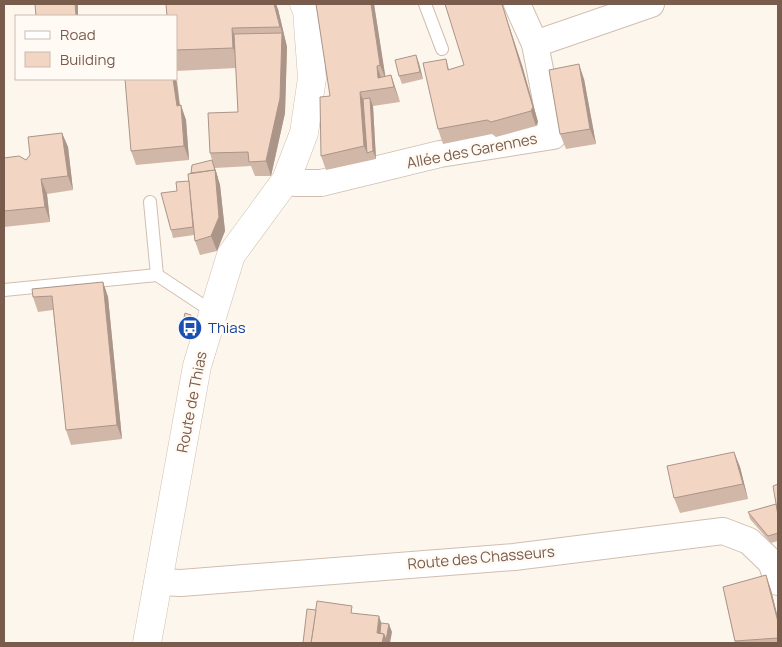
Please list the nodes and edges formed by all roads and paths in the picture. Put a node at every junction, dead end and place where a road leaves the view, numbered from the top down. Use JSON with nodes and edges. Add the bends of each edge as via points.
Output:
{"nodes":[{"id":1,"x":304,"y":4,"type":"edge"},
{"id":2,"x":425,"y":4,"type":"edge"},
{"id":3,"x":517,"y":4,"type":"edge"},
{"id":4,"x":651,"y":4,"type":"edge"},
{"id":5,"x":535,"y":44,"type":"junction"},
{"id":6,"x":442,"y":49,"type":"dead end"},
{"id":7,"x":286,"y":180,"type":"junction"},
{"id":8,"x":150,"y":202,"type":"dead end"},
{"id":9,"x":157,"y":275,"type":"junction"},
{"id":10,"x":4,"y":290,"type":"edge"},
{"id":11,"x":213,"y":312,"type":"junction"},
{"id":12,"x":159,"y":582,"type":"junction"},
{"id":13,"x":778,"y":582,"type":"edge"},
{"id":14,"x":147,"y":643,"type":"edge"}],
"edges":[{"from":1,"to":7,"type":"street","name":"Route de Thias","via":[[312,78],[304,133]]},
{"from":2,"to":6,"type":"lane"},
{"from":3,"to":5,"type":"street","name":"Allée des Garennes"},
{"from":4,"to":5,"type":"street"},
{"from":5,"to":7,"type":"street","name":"Allée des Garennes","via":[[552,136],[440,154],[321,183]]},
{"from":7,"to":11,"type":"street","name":"Route de Thias","via":[[231,254]]},
{"from":8,"to":9,"type":"lane"},
{"from":9,"to":10,"type":"lane"},
{"from":9,"to":11,"type":"lane"},
{"from":11,"to":12,"type":"street","name":"Route de Thias","via":[[196,366]]},
{"from":12,"to":13,"type":"street","name":"Route des Chasseurs","via":[[181,583],[514,557],[724,531],[749,541],[771,562]]},
{"from":12,"to":14,"type":"street","name":"Route de Thias"}]}
